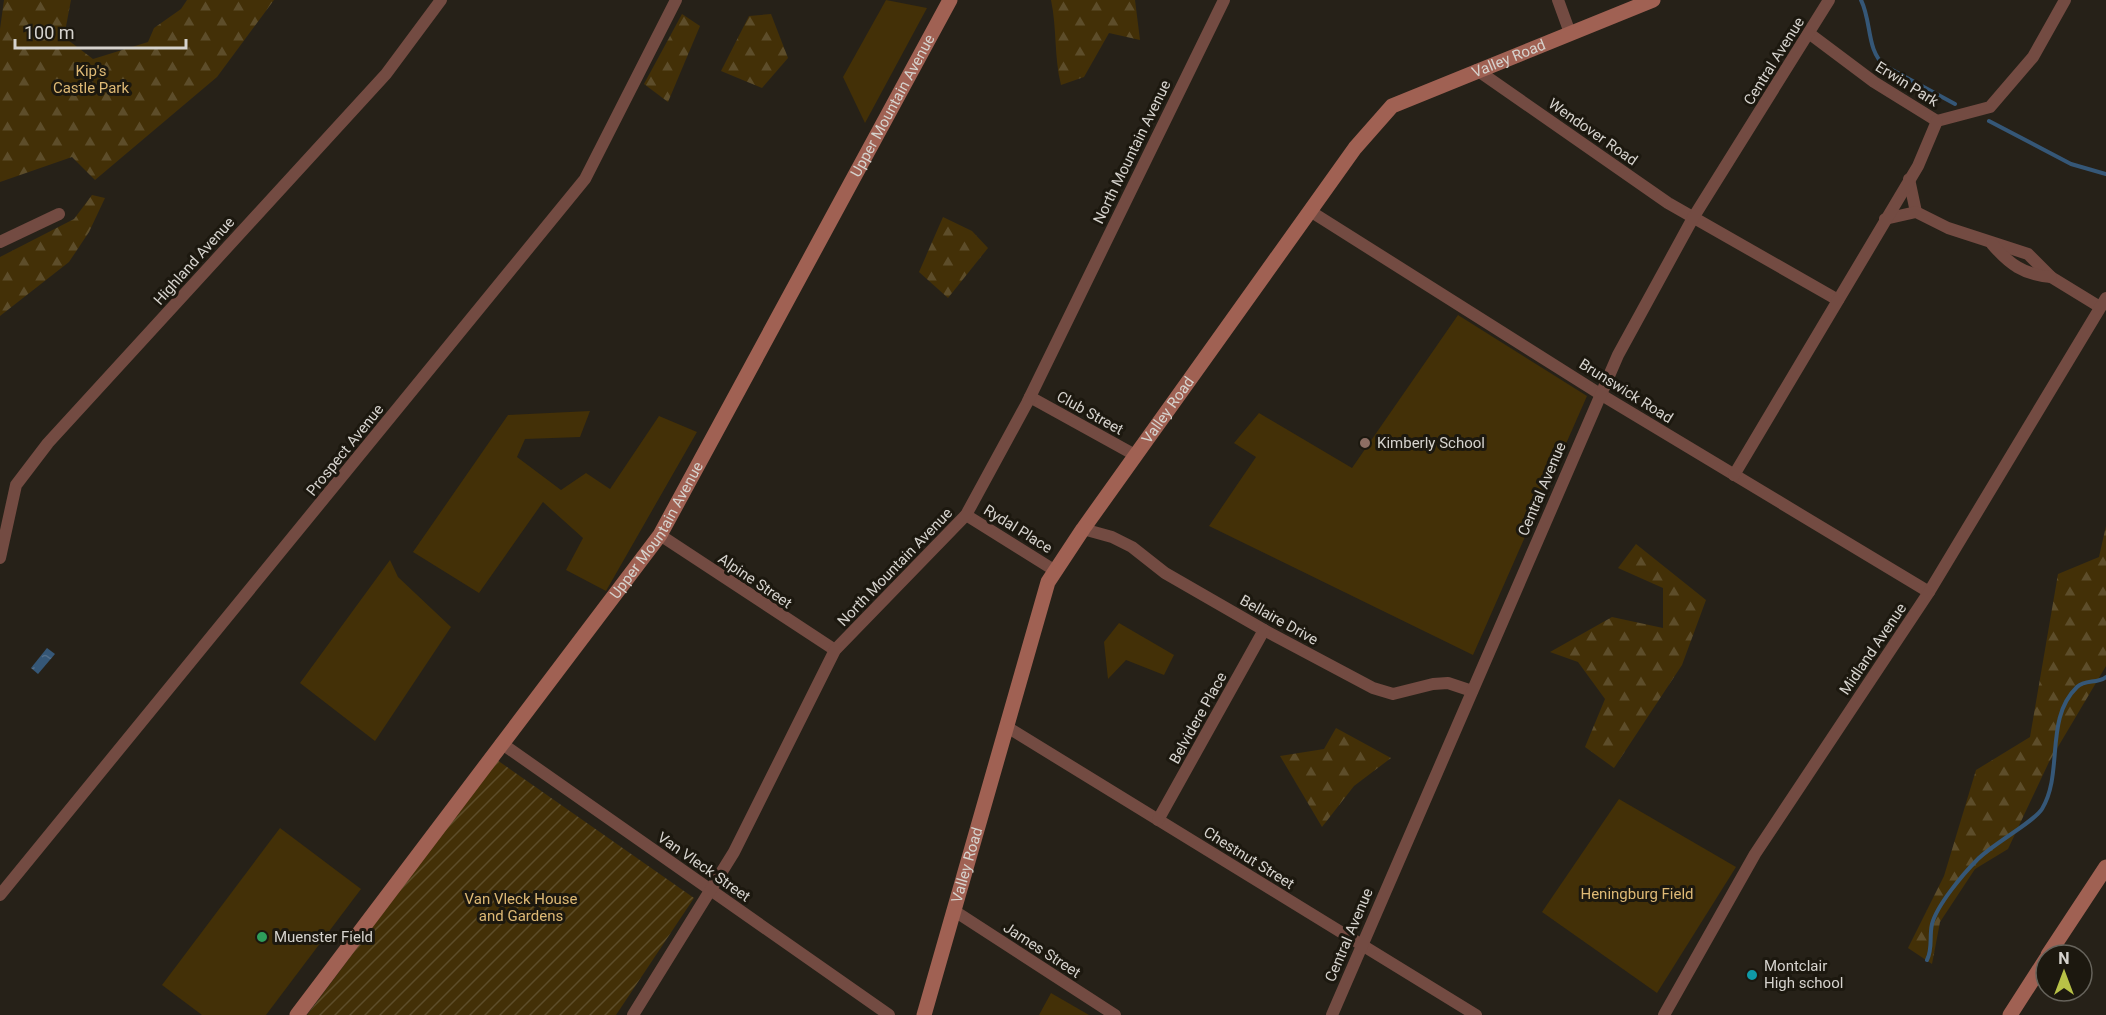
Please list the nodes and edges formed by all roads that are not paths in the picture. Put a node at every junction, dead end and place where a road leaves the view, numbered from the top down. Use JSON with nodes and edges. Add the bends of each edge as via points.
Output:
{"nodes":[{"id":1,"x":441,"y":0,"type":"edge"},
{"id":2,"x":676,"y":0,"type":"edge"},
{"id":3,"x":950,"y":0,"type":"edge"},
{"id":4,"x":1224,"y":0,"type":"edge"},
{"id":5,"x":1558,"y":0,"type":"edge"},
{"id":6,"x":1653,"y":0,"type":"edge"},
{"id":7,"x":1828,"y":0,"type":"edge"},
{"id":8,"x":2065,"y":0,"type":"edge"},
{"id":9,"x":1570,"y":33,"type":"junction"},
{"id":10,"x":1810,"y":34,"type":"junction"},
{"id":11,"x":1477,"y":70,"type":"junction"},
{"id":12,"x":1937,"y":121,"type":"junction"},
{"id":13,"x":1909,"y":179,"type":"junction"},
{"id":14,"x":1310,"y":211,"type":"junction"},
{"id":15,"x":1916,"y":212,"type":"junction"},
{"id":16,"x":58,"y":214,"type":"dead end"},
{"id":17,"x":1693,"y":218,"type":"junction"},
{"id":18,"x":1885,"y":219,"type":"junction"},
{"id":19,"x":0,"y":242,"type":"edge"},
{"id":20,"x":1991,"y":243,"type":"junction"},
{"id":21,"x":2051,"y":277,"type":"junction"},
{"id":22,"x":1838,"y":300,"type":"junction"},
{"id":23,"x":2103,"y":303,"type":"edge"},
{"id":24,"x":1600,"y":394,"type":"junction"},
{"id":25,"x":1030,"y":397,"type":"junction"},
{"id":26,"x":1135,"y":455,"type":"junction"},
{"id":27,"x":1734,"y":475,"type":"junction"},
{"id":28,"x":966,"y":515,"type":"junction"},
{"id":29,"x":1083,"y":529,"type":"junction"},
{"id":30,"x":660,"y":535,"type":"junction"},
{"id":31,"x":0,"y":558,"type":"edge"},
{"id":32,"x":1054,"y":570,"type":"junction"},
{"id":33,"x":1929,"y":592,"type":"junction"},
{"id":34,"x":1264,"y":630,"type":"junction"},
{"id":35,"x":835,"y":650,"type":"junction"},
{"id":36,"x":1472,"y":691,"type":"junction"},
{"id":37,"x":1007,"y":727,"type":"junction"},
{"id":38,"x":501,"y":743,"type":"junction"},
{"id":39,"x":1158,"y":820,"type":"junction"},
{"id":40,"x":2106,"y":867,"type":"edge"},
{"id":41,"x":712,"y":891,"type":"junction"},
{"id":42,"x":0,"y":896,"type":"edge"},
{"id":43,"x":953,"y":910,"type":"junction"},
{"id":44,"x":2056,"y":943,"type":"edge"},
{"id":45,"x":1361,"y":945,"type":"junction"},
{"id":46,"x":2034,"y":978,"type":"edge"},
{"id":47,"x":297,"y":1015,"type":"edge"},
{"id":48,"x":633,"y":1015,"type":"edge"},
{"id":49,"x":889,"y":1015,"type":"edge"},
{"id":50,"x":924,"y":1015,"type":"edge"},
{"id":51,"x":1115,"y":1015,"type":"edge"},
{"id":52,"x":1332,"y":1015,"type":"edge"},
{"id":53,"x":1476,"y":1015,"type":"edge"},
{"id":54,"x":1664,"y":1015,"type":"edge"},
{"id":55,"x":2010,"y":1015,"type":"edge"}],
"edges":[{"from":1,"to":31,"type":"street","name":"Highland Avenue","via":[[386,74],[48,443],[16,484]]},
{"from":2,"to":42,"type":"street","name":"Prospect Avenue","via":[[585,179]]},
{"from":3,"to":30,"type":"street","name":"Upper Mountain Avenue"},
{"from":4,"to":25,"type":"street","name":"North Mountain Avenue"},
{"from":5,"to":9,"type":"street"},
{"from":6,"to":9,"type":"street","name":"Valley Road"},
{"from":7,"to":10,"type":"street","name":"Central Avenue"},
{"from":8,"to":12,"type":"street","via":[[2033,57],[1990,107]]},
{"from":9,"to":11,"type":"street","name":"Valley Road"},
{"from":10,"to":12,"type":"street","name":"Erwin Park","via":[[1874,82]]},
{"from":10,"to":17,"type":"street","name":"Central Avenue"},
{"from":11,"to":14,"type":"street","name":"Valley Road","via":[[1392,106],[1355,148]]},
{"from":11,"to":17,"type":"street","name":"Wendover Road"},
{"from":12,"to":13,"type":"street","name":"Erwin Park"},
{"from":13,"to":15,"type":"street"},
{"from":13,"to":18,"type":"street","name":"Erwin Park"},
{"from":14,"to":24,"type":"street","name":"Brunswick Road"},
{"from":14,"to":26,"type":"street","name":"Valley Road"},
{"from":15,"to":18,"type":"street"},
{"from":15,"to":20,"type":"street","via":[[1936,224]]},
{"from":16,"to":19,"type":"street"},
{"from":17,"to":22,"type":"street"},
{"from":17,"to":24,"type":"street","name":"Central Avenue"},
{"from":18,"to":22,"type":"street","name":"Erwin Park"},
{"from":20,"to":21,"type":"street","via":[[2032,256]]},
{"from":20,"to":21,"type":"street","via":[[2021,271]]},
{"from":21,"to":23,"type":"street"},
{"from":22,"to":27,"type":"street","name":"Erwin Park"},
{"from":23,"to":33,"type":"street","name":"Midland Avenue"},
{"from":24,"to":27,"type":"street","name":"Brunswick Road"},
{"from":24,"to":36,"type":"street","name":"Central Avenue"},
{"from":25,"to":26,"type":"street","name":"Club Street"},
{"from":25,"to":28,"type":"street","name":"North Mountain Avenue"},
{"from":26,"to":29,"type":"street","name":"Valley Road"},
{"from":27,"to":33,"type":"street","name":"Brunswick Road"},
{"from":28,"to":32,"type":"street","name":"Rydal Place"},
{"from":28,"to":35,"type":"street","name":"North Mountain Avenue"},
{"from":29,"to":32,"type":"street","name":"Valley Road"},
{"from":29,"to":34,"type":"street","name":"Bellaire Drive","via":[[1132,547],[1165,573]]},
{"from":30,"to":35,"type":"street","name":"Alpine Street"},
{"from":30,"to":38,"type":"street","name":"Upper Mountain Avenue"},
{"from":32,"to":37,"type":"street","name":"Valley Road"},
{"from":33,"to":54,"type":"street","name":"Midland Avenue","via":[[1755,854]]},
{"from":34,"to":36,"type":"street","name":"Bellaire Drive","via":[[1373,688],[1393,694],[1448,683]]},
{"from":34,"to":39,"type":"street","name":"Belvidere Place"},
{"from":35,"to":41,"type":"street","name":"North Mountain Avenue"},
{"from":36,"to":45,"type":"street","name":"Central Avenue"},
{"from":37,"to":39,"type":"street","name":"Chestnut Street"},
{"from":37,"to":43,"type":"street","name":"Valley Road"},
{"from":38,"to":41,"type":"street","name":"Van Vleck Street"},
{"from":38,"to":47,"type":"street","name":"Upper Mountain Avenue"},
{"from":39,"to":45,"type":"street","name":"Chestnut Street"},
{"from":40,"to":44,"type":"street"},
{"from":41,"to":48,"type":"street","name":"North Mountain Avenue"},
{"from":41,"to":49,"type":"street","name":"Van Vleck Street"},
{"from":43,"to":50,"type":"street","name":"Valley Road"},
{"from":43,"to":51,"type":"street","name":"James Street"},
{"from":45,"to":52,"type":"street","name":"Central Avenue"},
{"from":45,"to":53,"type":"street","name":"Chestnut Street"},
{"from":46,"to":55,"type":"street"}]}
